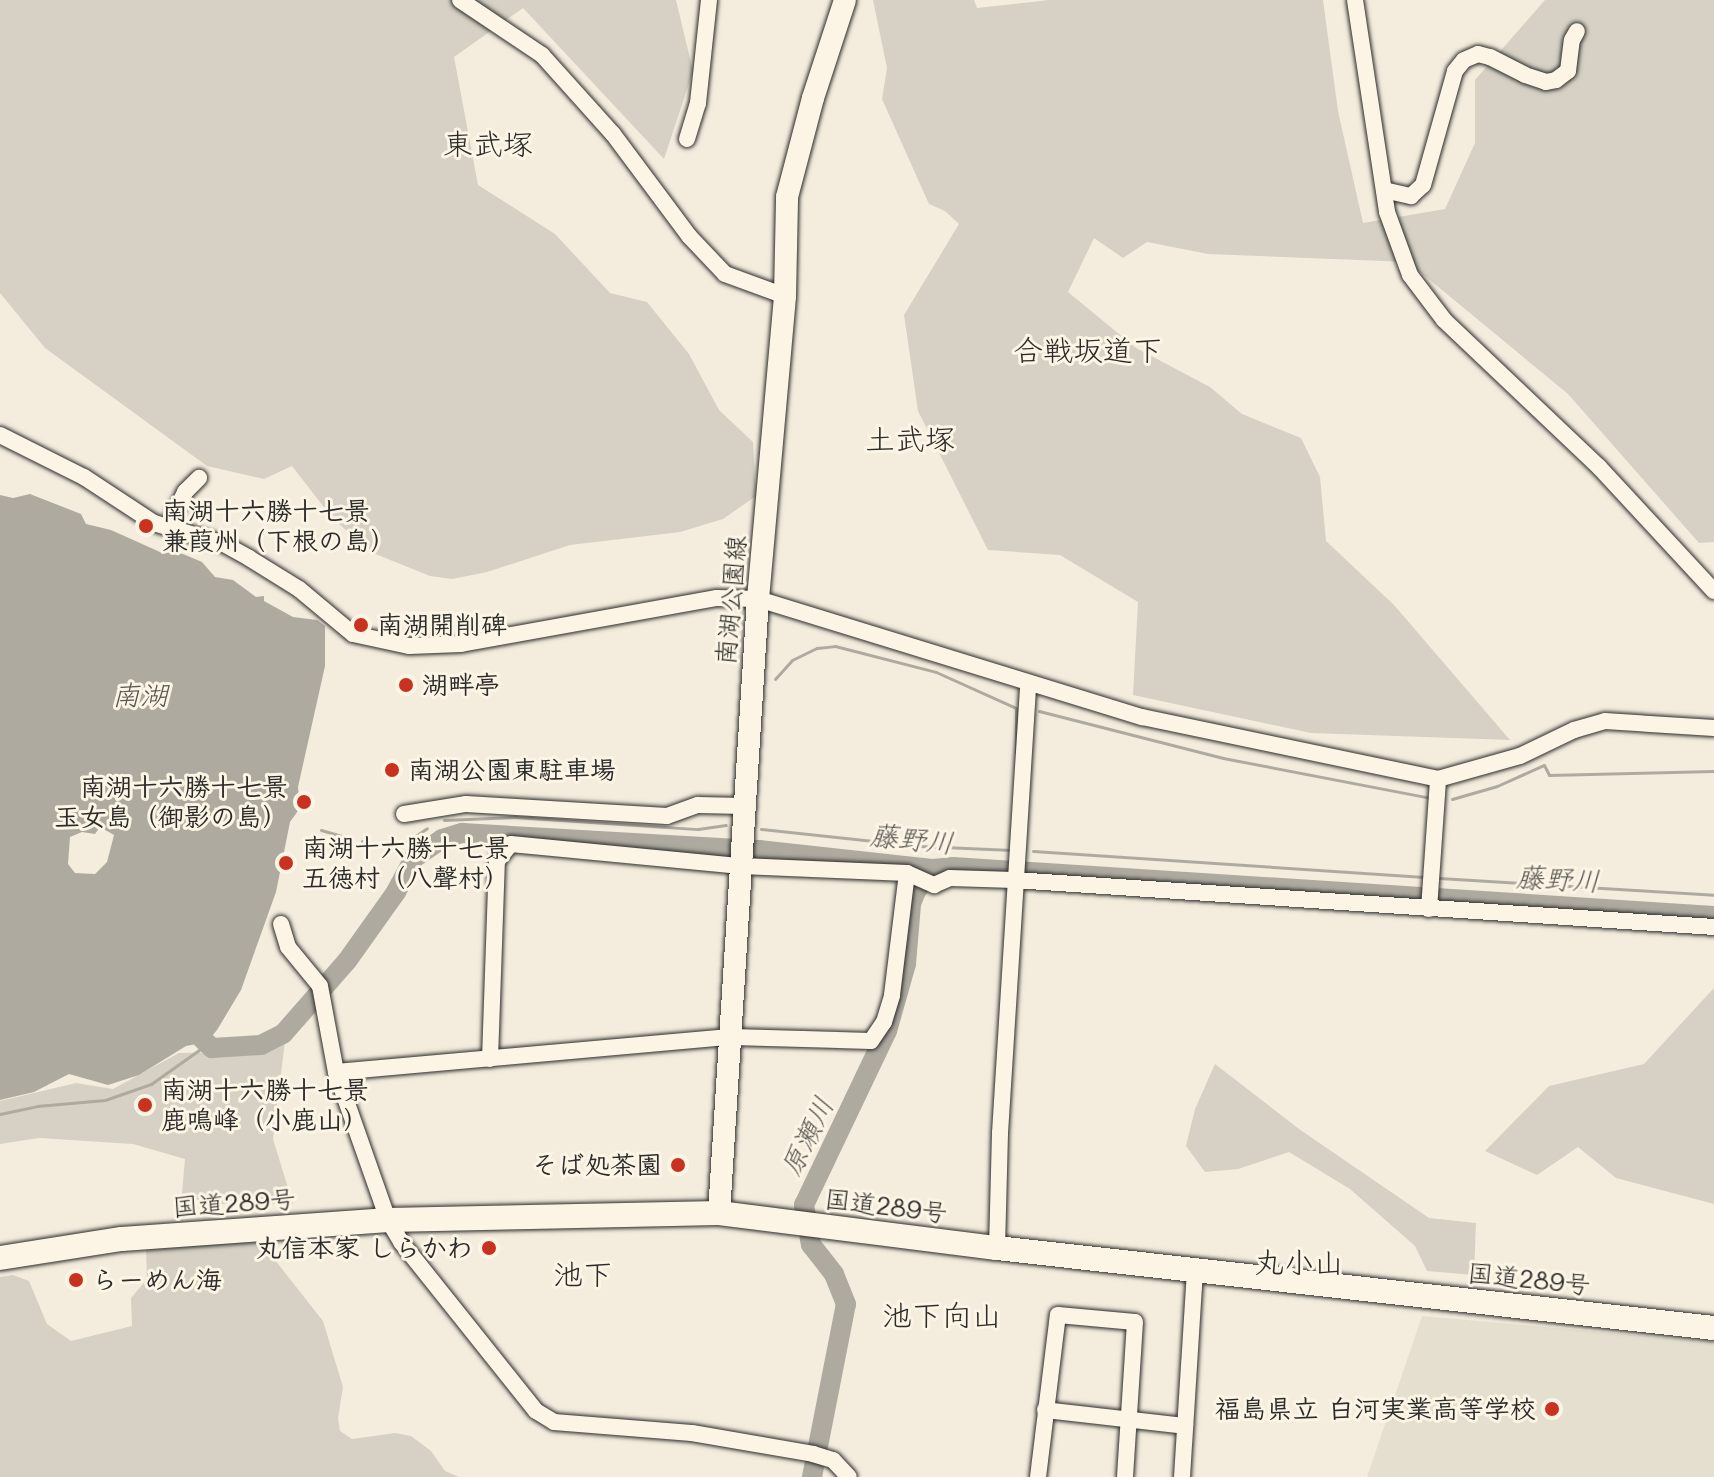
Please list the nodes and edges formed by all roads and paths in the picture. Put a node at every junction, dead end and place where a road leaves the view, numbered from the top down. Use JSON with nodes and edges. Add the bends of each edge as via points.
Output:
{"nodes":[{"id":1,"x":460,"y":0,"type":"edge"},
{"id":2,"x":709,"y":0,"type":"edge"},
{"id":3,"x":845,"y":0,"type":"edge"},
{"id":4,"x":1355,"y":0,"type":"edge"},
{"id":5,"x":1577,"y":31,"type":"dead end"},
{"id":6,"x":687,"y":139,"type":"dead end"},
{"id":7,"x":1384,"y":190,"type":"junction"},
{"id":8,"x":785,"y":296,"type":"junction"},
{"id":9,"x":0,"y":435,"type":"edge"},
{"id":10,"x":199,"y":478,"type":"dead end"},
{"id":11,"x":174,"y":514,"type":"dead end"},
{"id":12,"x":1714,"y":591,"type":"edge"},
{"id":13,"x":758,"y":599,"type":"junction"},
{"id":14,"x":1028,"y":683,"type":"junction"},
{"id":15,"x":1714,"y":728,"type":"edge"},
{"id":16,"x":1438,"y":779,"type":"junction"},
{"id":17,"x":744,"y":806,"type":"junction"},
{"id":18,"x":404,"y":814,"type":"dead end"},
{"id":19,"x":741,"y":866,"type":"junction"},
{"id":20,"x":919,"y":878,"type":"junction"},
{"id":21,"x":1014,"y":880,"type":"junction"},
{"id":22,"x":1429,"y":909,"type":"junction"},
{"id":23,"x":281,"y":924,"type":"dead end"},
{"id":24,"x":1714,"y":927,"type":"edge"},
{"id":25,"x":732,"y":1037,"type":"junction"},
{"id":26,"x":490,"y":1059,"type":"junction"},
{"id":27,"x":336,"y":1072,"type":"junction"},
{"id":28,"x":719,"y":1213,"type":"junction"},
{"id":29,"x":388,"y":1220,"type":"junction"},
{"id":30,"x":997,"y":1248,"type":"junction"},
{"id":31,"x":0,"y":1258,"type":"edge"},
{"id":32,"x":1195,"y":1270,"type":"junction"},
{"id":33,"x":1714,"y":1328,"type":"edge"},
{"id":34,"x":1045,"y":1410,"type":"junction"},
{"id":35,"x":1128,"y":1418,"type":"junction"},
{"id":36,"x":1185,"y":1426,"type":"junction"},
{"id":37,"x":849,"y":1477,"type":"edge"},
{"id":38,"x":1038,"y":1477,"type":"edge"},
{"id":39,"x":1125,"y":1477,"type":"edge"},
{"id":40,"x":1182,"y":1477,"type":"edge"}],
"edges":[{"from":1,"to":8,"type":"street","via":[[542,55],[725,274]]},
{"from":2,"to":6,"type":"street","via":[[698,103]]},
{"from":3,"to":8,"type":"main road","name":"南湖公園線","via":[[787,197]]},
{"from":4,"to":7,"type":"street"},
{"from":5,"to":7,"type":"street","via":[[1568,71],[1556,80],[1525,75],[1478,54],[1464,60],[1455,71],[1423,185],[1411,196]]},
{"from":7,"to":12,"type":"street","via":[[1410,275],[1444,320],[1599,467]]},
{"from":8,"to":13,"type":"main road","name":"南湖公園線"},
{"from":9,"to":13,"type":"street","via":[[84,477],[154,523],[224,544],[299,589],[353,634],[409,646],[461,644],[717,598]]},
{"from":10,"to":11,"type":"street"},
{"from":13,"to":14,"type":"street"},
{"from":13,"to":17,"type":"main road","name":"南湖公園線"},
{"from":14,"to":16,"type":"street","via":[[1142,717]]},
{"from":14,"to":21,"type":"street"},
{"from":15,"to":16,"type":"street","via":[[1605,721],[1520,756]]},
{"from":16,"to":22,"type":"street"},
{"from":17,"to":18,"type":"street","via":[[698,805],[667,816],[466,804]]},
{"from":17,"to":19,"type":"main road","name":"南湖公園線"},
{"from":19,"to":20,"type":"street"},
{"from":19,"to":25,"type":"main road","name":"南湖公園線"},
{"from":19,"to":26,"type":"street","via":[[511,844],[497,861]]},
{"from":20,"to":21,"type":"street"},
{"from":20,"to":25,"type":"street","via":[[892,995],[871,1041]]},
{"from":21,"to":22,"type":"street"},
{"from":21,"to":30,"type":"street"},
{"from":22,"to":24,"type":"street"},
{"from":23,"to":27,"type":"street","via":[[288,947],[322,992]]},
{"from":25,"to":26,"type":"street"},
{"from":25,"to":28,"type":"main road","name":"南湖公園線"},
{"from":26,"to":27,"type":"street"},
{"from":27,"to":29,"type":"street"},
{"from":28,"to":29,"type":"highway","name":"国道289号"},
{"from":28,"to":30,"type":"highway","name":"国道289号"},
{"from":29,"to":31,"type":"highway","name":"国道289号","via":[[122,1239]]},
{"from":29,"to":37,"type":"street","via":[[536,1411],[554,1422],[692,1433],[818,1455],[833,1460]]},
{"from":30,"to":32,"type":"highway","name":"国道289号"},
{"from":32,"to":33,"type":"highway","name":"国道289号"},
{"from":32,"to":36,"type":"street"},
{"from":34,"to":35,"type":"street"},
{"from":34,"to":35,"type":"street","via":[[1058,1315],[1135,1322]]},
{"from":34,"to":38,"type":"street"},
{"from":35,"to":36,"type":"street"},
{"from":35,"to":39,"type":"street"},
{"from":36,"to":40,"type":"street"}]}
